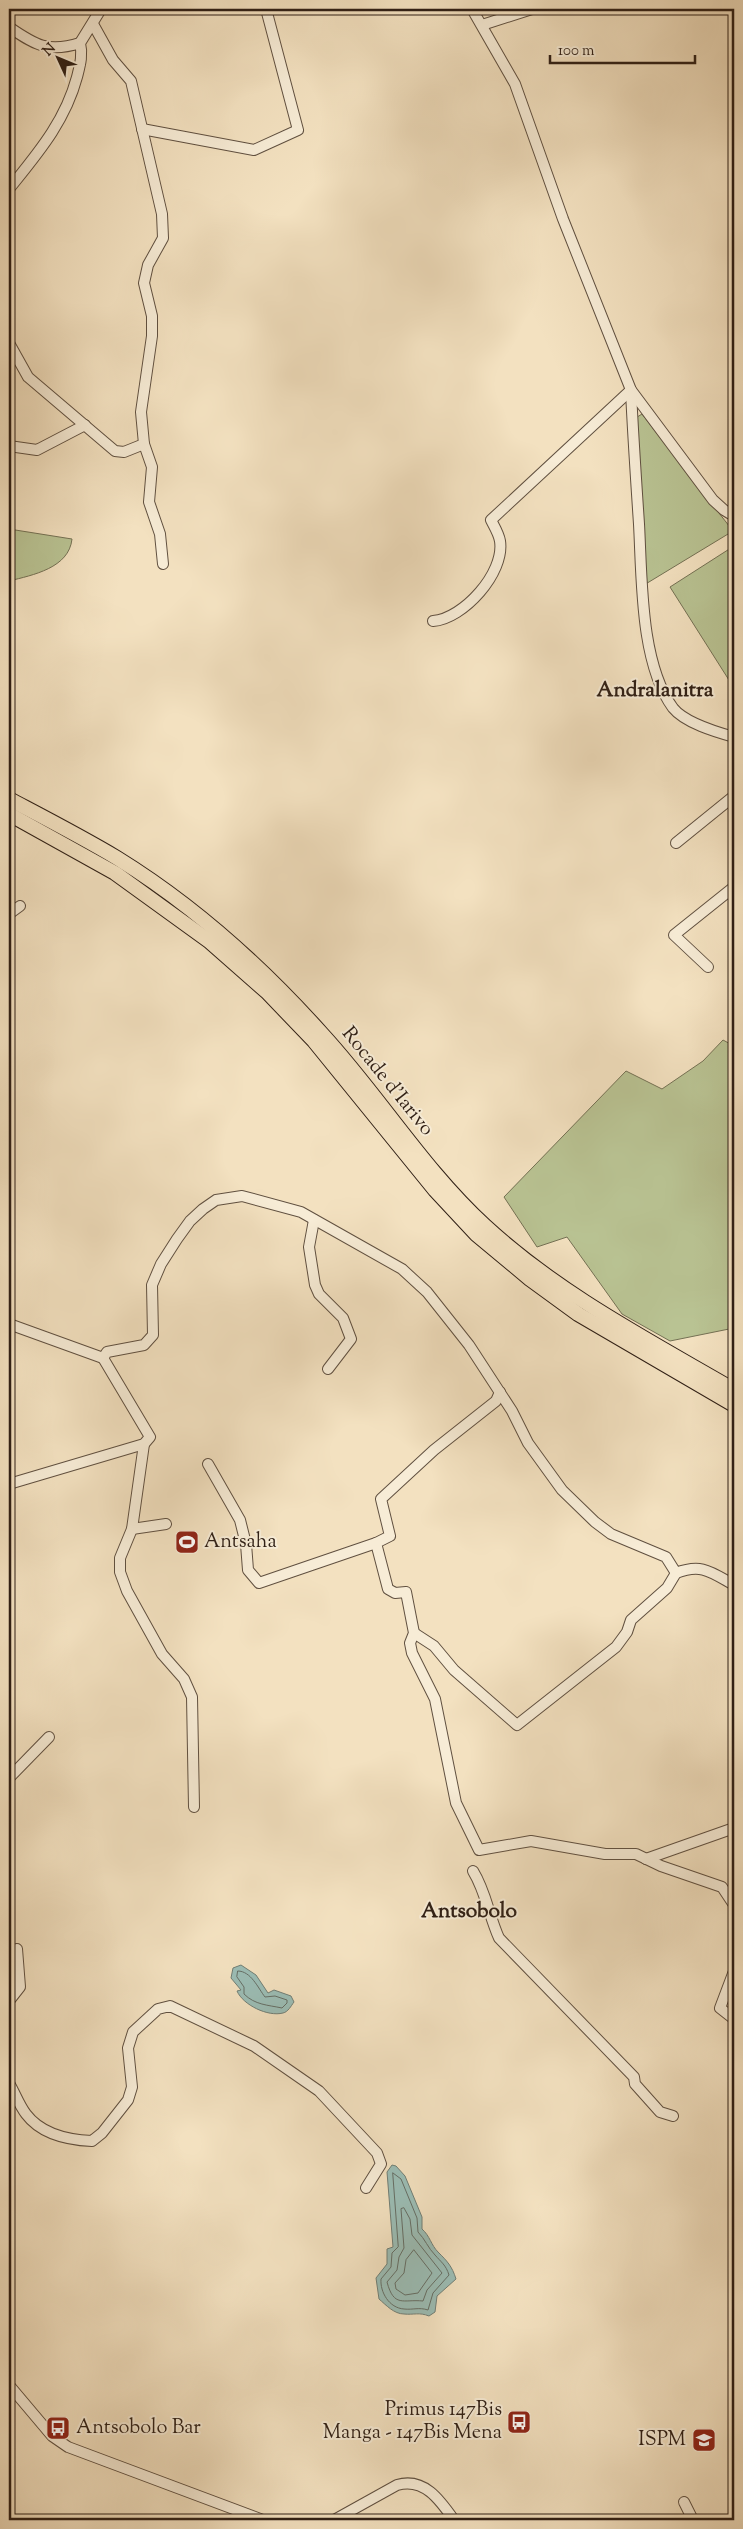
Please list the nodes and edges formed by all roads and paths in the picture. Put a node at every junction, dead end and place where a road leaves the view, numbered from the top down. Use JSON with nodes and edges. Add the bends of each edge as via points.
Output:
{"nodes":[{"id":1,"x":101,"y":9,"type":"edge"},
{"id":2,"x":266,"y":9,"type":"edge"},
{"id":3,"x":472,"y":9,"type":"edge"},
{"id":4,"x":532,"y":9,"type":"edge"},
{"id":5,"x":93,"y":24,"type":"junction"},
{"id":6,"x":482,"y":25,"type":"junction"},
{"id":7,"x":9,"y":28,"type":"edge"},
{"id":8,"x":80,"y":43,"type":"junction"},
{"id":9,"x":142,"y":129,"type":"junction"},
{"id":10,"x":9,"y":189,"type":"edge"},
{"id":11,"x":9,"y":343,"type":"edge"},
{"id":12,"x":631,"y":390,"type":"junction"},
{"id":13,"x":84,"y":425,"type":"junction"},
{"id":14,"x":144,"y":444,"type":"junction"},
{"id":15,"x":9,"y":446,"type":"edge"},
{"id":16,"x":734,"y":516,"type":"edge"},
{"id":17,"x":163,"y":564,"type":"dead end"},
{"id":18,"x":433,"y":622,"type":"dead end"},
{"id":19,"x":734,"y":737,"type":"edge"},
{"id":20,"x":734,"y":796,"type":"edge"},
{"id":21,"x":9,"y":799,"type":"edge"},
{"id":22,"x":9,"y":814,"type":"edge"},
{"id":23,"x":676,"y":842,"type":"dead end"},
{"id":24,"x":734,"y":887,"type":"edge"},
{"id":25,"x":20,"y":906,"type":"dead end"},
{"id":26,"x":9,"y":914,"type":"edge"},
{"id":27,"x":708,"y":967,"type":"dead end"},
{"id":28,"x":314,"y":1220,"type":"junction"},
{"id":29,"x":9,"y":1324,"type":"edge"},
{"id":30,"x":103,"y":1358,"type":"junction"},
{"id":31,"x":328,"y":1369,"type":"dead end"},
{"id":32,"x":734,"y":1390,"type":"edge"},
{"id":33,"x":500,"y":1392,"type":"junction"},
{"id":34,"x":734,"y":1405,"type":"edge"},
{"id":35,"x":144,"y":1444,"type":"junction"},
{"id":36,"x":208,"y":1464,"type":"dead end"},
{"id":37,"x":9,"y":1484,"type":"edge"},
{"id":38,"x":166,"y":1524,"type":"dead end"},
{"id":39,"x":132,"y":1529,"type":"junction"},
{"id":40,"x":376,"y":1544,"type":"junction"},
{"id":41,"x":676,"y":1573,"type":"junction"},
{"id":42,"x":734,"y":1585,"type":"edge"},
{"id":43,"x":414,"y":1633,"type":"junction"},
{"id":44,"x":49,"y":1737,"type":"dead end"},
{"id":45,"x":9,"y":1778,"type":"edge"},
{"id":46,"x":194,"y":1807,"type":"dead end"},
{"id":47,"x":734,"y":1828,"type":"edge"},
{"id":48,"x":646,"y":1859,"type":"junction"},
{"id":49,"x":474,"y":1871,"type":"dead end"},
{"id":50,"x":734,"y":1905,"type":"edge"},
{"id":51,"x":17,"y":1949,"type":"dead end"},
{"id":52,"x":734,"y":1971,"type":"edge"},
{"id":53,"x":9,"y":2001,"type":"edge"},
{"id":54,"x":734,"y":2019,"type":"edge"},
{"id":55,"x":9,"y":2083,"type":"edge"},
{"id":56,"x":673,"y":2116,"type":"dead end"},
{"id":57,"x":366,"y":2188,"type":"dead end"},
{"id":58,"x":9,"y":2384,"type":"edge"},
{"id":59,"x":684,"y":2502,"type":"dead end"},
{"id":60,"x":263,"y":2520,"type":"edge"},
{"id":61,"x":334,"y":2520,"type":"edge"},
{"id":62,"x":454,"y":2520,"type":"edge"},
{"id":63,"x":693,"y":2520,"type":"edge"}],
"edges":[{"from":1,"to":5,"type":"street"},
{"from":2,"to":9,"type":"street","via":[[298,130],[254,150]]},
{"from":3,"to":6,"type":"street"},
{"from":4,"to":6,"type":"street"},
{"from":5,"to":8,"type":"street"},
{"from":5,"to":9,"type":"street","via":[[113,60],[131,81]]},
{"from":6,"to":12,"type":"street","via":[[516,84],[563,219]]},
{"from":7,"to":8,"type":"street","via":[[32,43],[49,48],[66,48]]},
{"from":8,"to":10,"type":"street","via":[[83,54],[71,98],[57,127]]},
{"from":9,"to":14,"type":"street","via":[[162,214],[163,238],[148,265],[144,283],[152,316],[142,412]]},
{"from":11,"to":13,"type":"street","via":[[28,377]]},
{"from":12,"to":16,"type":"street","via":[[714,500]]},
{"from":12,"to":18,"type":"street","via":[[491,520],[500,541],[498,563],[492,577],[454,615]]},
{"from":12,"to":19,"type":"street","via":[[642,589],[652,660],[659,685],[675,710],[705,729]]},
{"from":13,"to":14,"type":"street","via":[[115,452]]},
{"from":13,"to":15,"type":"street","via":[[37,450]]},
{"from":14,"to":17,"type":"street","via":[[152,467],[149,502],[160,534]]},
{"from":20,"to":23,"type":"street"},
{"from":21,"to":32,"type":"main road","name":"Rocade d'Iarivo","via":[[117,858],[220,935],[323,1034],[443,1182],[484,1225],[536,1269],[586,1304]]},
{"from":22,"to":34,"type":"main road","name":"Rocade d'Iarivo","via":[[114,873],[209,941],[267,992],[314,1041],[435,1190],[476,1234],[530,1279],[578,1314]]},
{"from":24,"to":27,"type":"street","via":[[674,935]]},
{"from":25,"to":26,"type":"street"},
{"from":28,"to":30,"type":"street","via":[[301,1212],[252,1198],[242,1196],[216,1200],[190,1221],[161,1264],[152,1284],[153,1335],[144,1345],[107,1352]]},
{"from":28,"to":31,"type":"street","via":[[309,1247],[315,1285],[319,1294],[342,1318],[351,1339]]},
{"from":28,"to":33,"type":"street","via":[[402,1269],[432,1298]]},
{"from":29,"to":30,"type":"street"},
{"from":30,"to":35,"type":"street","via":[[150,1437]]},
{"from":33,"to":40,"type":"street","via":[[496,1401],[434,1450],[381,1499],[390,1536]]},
{"from":33,"to":41,"type":"street","via":[[528,1443],[562,1490],[611,1534],[666,1557]]},
{"from":35,"to":37,"type":"street"},
{"from":35,"to":39,"type":"street"},
{"from":36,"to":40,"type":"street","via":[[240,1520],[248,1570],[259,1583]]},
{"from":38,"to":39,"type":"street"},
{"from":39,"to":46,"type":"street","via":[[120,1558],[120,1572],[162,1654],[184,1679],[192,1696]]},
{"from":40,"to":43,"type":"street","via":[[388,1589],[395,1594],[406,1592]]},
{"from":41,"to":42,"type":"street","via":[[702,1568]]},
{"from":41,"to":43,"type":"street","via":[[662,1593],[631,1620],[616,1648],[517,1725],[454,1670],[434,1646]]},
{"from":43,"to":48,"type":"street","via":[[410,1643],[412,1653],[435,1698],[456,1803],[479,1850],[531,1841],[606,1854],[636,1854]]},
{"from":44,"to":45,"type":"street"},
{"from":47,"to":48,"type":"street"},
{"from":48,"to":50,"type":"street","via":[[722,1887]]},
{"from":49,"to":56,"type":"street","via":[[482,1885],[499,1938],[634,2077],[636,2084],[660,2112]]},
{"from":51,"to":53,"type":"street","via":[[20,1987]]},
{"from":52,"to":54,"type":"street","via":[[720,2008]]},
{"from":55,"to":57,"type":"street","via":[[25,2113],[37,2125],[50,2133],[92,2141],[128,2100],[132,2087],[128,2048],[133,2032],[158,2009],[170,2006],[254,2046],[319,2091],[377,2153],[381,2164]]},
{"from":58,"to":60,"type":"street","via":[[52,2436],[68,2447]]},
{"from":59,"to":63,"type":"street"},
{"from":61,"to":62,"type":"street","via":[[405,2483],[437,2496]]}]}
